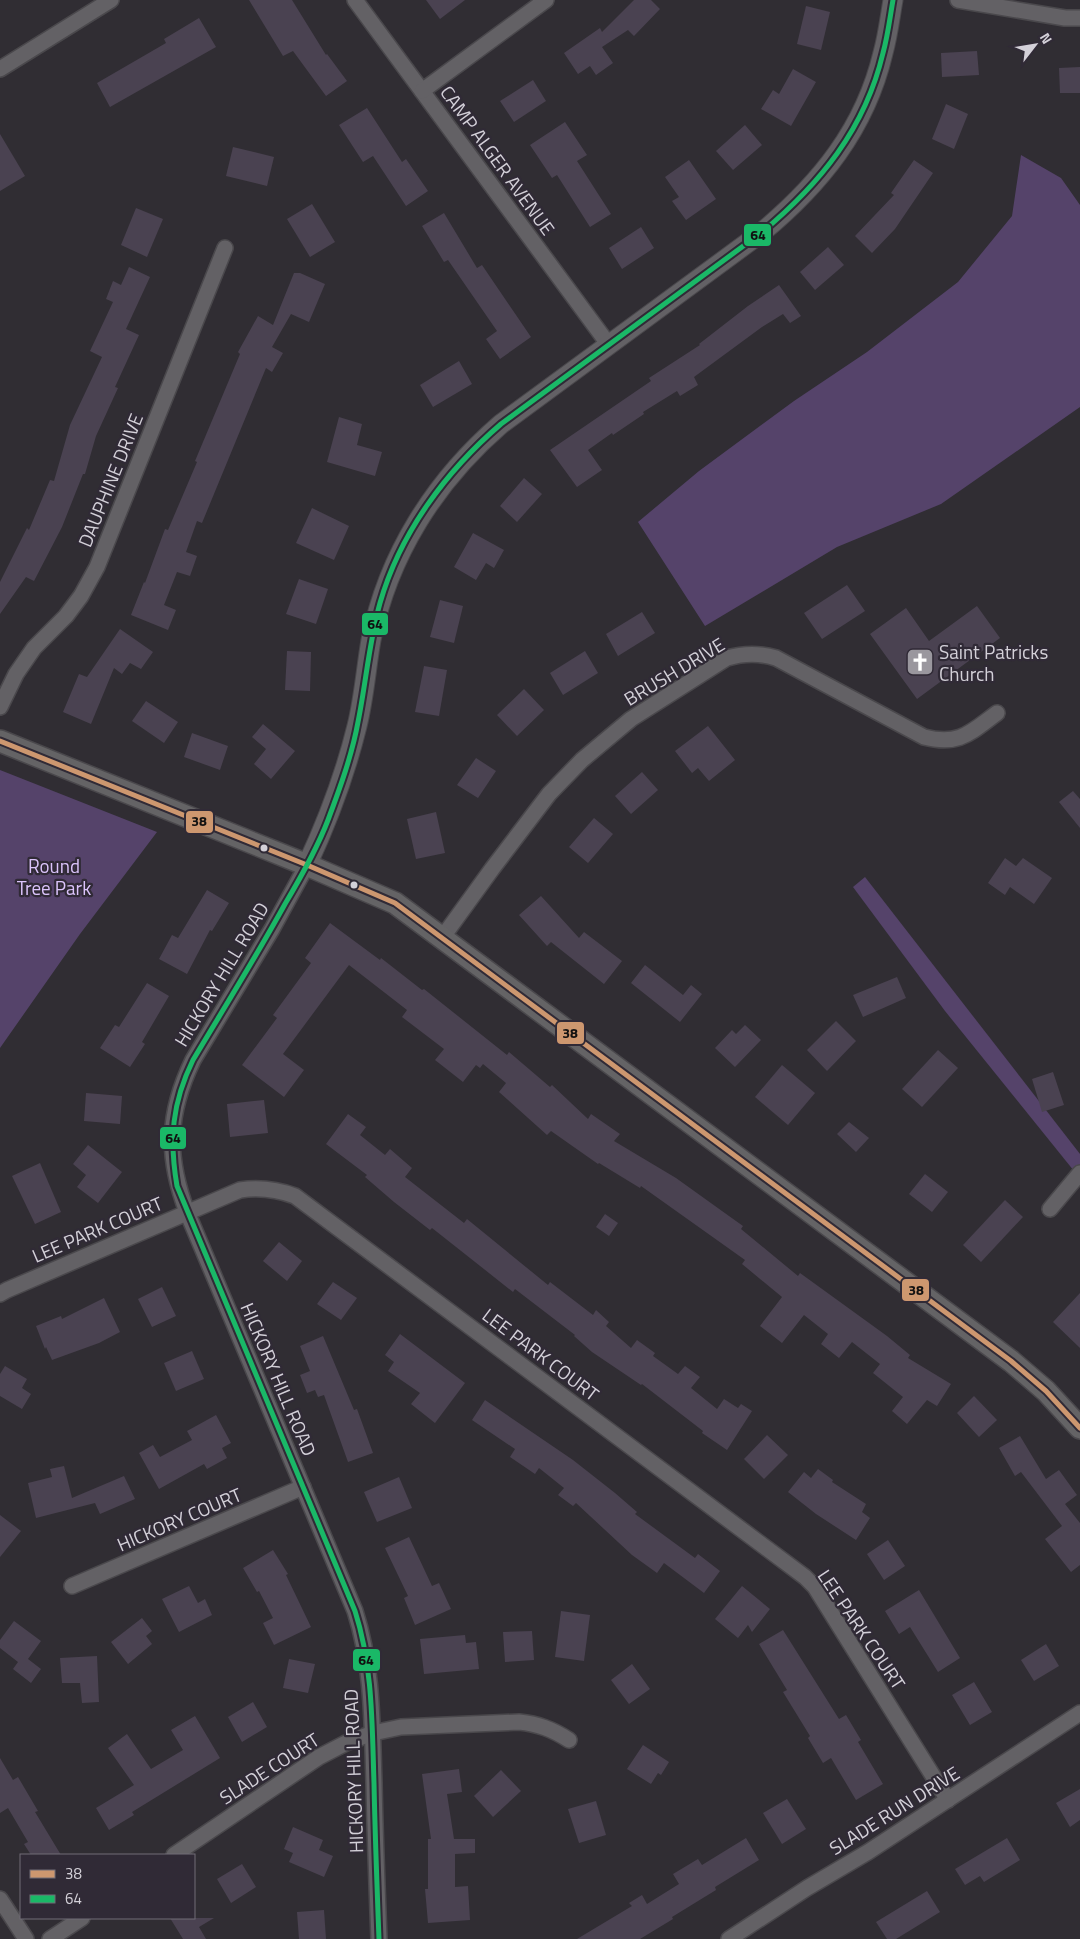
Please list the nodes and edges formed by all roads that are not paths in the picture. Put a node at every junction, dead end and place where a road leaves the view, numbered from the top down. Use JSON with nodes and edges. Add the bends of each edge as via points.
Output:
{"nodes":[{"id":1,"x":111,"y":0,"type":"edge"},
{"id":2,"x":355,"y":0,"type":"edge"},
{"id":3,"x":546,"y":0,"type":"edge"},
{"id":4,"x":894,"y":0,"type":"edge"},
{"id":5,"x":958,"y":0,"type":"edge"},
{"id":6,"x":1080,"y":18,"type":"edge"},
{"id":7,"x":0,"y":69,"type":"edge"},
{"id":8,"x":422,"y":92,"type":"junction"},
{"id":9,"x":225,"y":248,"type":"dead end"},
{"id":10,"x":609,"y":345,"type":"junction"},
{"id":11,"x":0,"y":707,"type":"edge"},
{"id":12,"x":997,"y":714,"type":"dead end"},
{"id":13,"x":0,"y":741,"type":"edge"},
{"id":14,"x":307,"y":865,"type":"junction"},
{"id":15,"x":442,"y":938,"type":"junction"},
{"id":16,"x":1080,"y":1173,"type":"edge"},
{"id":17,"x":1050,"y":1209,"type":"dead end"},
{"id":18,"x":187,"y":1212,"type":"junction"},
{"id":19,"x":0,"y":1294,"type":"edge"},
{"id":20,"x":1080,"y":1428,"type":"edge"},
{"id":21,"x":303,"y":1487,"type":"junction"},
{"id":22,"x":72,"y":1586,"type":"dead end"},
{"id":23,"x":1080,"y":1712,"type":"edge"},
{"id":24,"x":373,"y":1733,"type":"junction"},
{"id":25,"x":569,"y":1740,"type":"dead end"},
{"id":26,"x":948,"y":1800,"type":"junction"},
{"id":27,"x":175,"y":1854,"type":"edge"},
{"id":28,"x":0,"y":1899,"type":"edge"},
{"id":29,"x":80,"y":1919,"type":"edge"},
{"id":30,"x":26,"y":1939,"type":"edge"},
{"id":31,"x":50,"y":1939,"type":"edge"},
{"id":32,"x":379,"y":1939,"type":"edge"},
{"id":33,"x":729,"y":1939,"type":"edge"}],
"edges":[{"from":1,"to":7,"type":"street"},
{"from":2,"to":8,"type":"street","name":"CAMP ALGER AVENUE"},
{"from":3,"to":8,"type":"street"},
{"from":4,"to":10,"type":"street","via":[[884,53],[873,86],[840,150],[818,180],[761,233]]},
{"from":5,"to":6,"type":"street"},
{"from":8,"to":10,"type":"street","name":"CAMP ALGER AVENUE"},
{"from":9,"to":11,"type":"street","name":"DAUPHINE DRIVE","via":[[97,567],[66,616],[34,648],[16,674]]},
{"from":10,"to":14,"type":"street","via":[[484,439],[456,467],[409,534],[381,602],[371,640],[358,724],[344,775]]},
{"from":12,"to":15,"type":"street","name":"BRUSH DRIVE","via":[[968,734],[940,741],[924,737],[776,658],[762,654],[727,658],[631,719],[582,760],[549,794]]},
{"from":13,"to":14,"type":"main road"},
{"from":14,"to":15,"type":"main road","via":[[395,903]]},
{"from":14,"to":18,"type":"street","name":"HICKORY HILL ROAD","via":[[184,1079],[174,1115],[172,1159]]},
{"from":15,"to":20,"type":"main road","via":[[1011,1361],[1046,1391]]},
{"from":16,"to":17,"type":"street"},
{"from":18,"to":19,"type":"street","name":"LEE PARK COURT"},
{"from":18,"to":21,"type":"street","name":"HICKORY HILL ROAD"},
{"from":18,"to":26,"type":"street","name":"LEE PARK COURT","via":[[240,1190],[257,1188],[278,1190],[303,1200],[805,1577],[815,1587]]},
{"from":21,"to":22,"type":"street","name":"HICKORY COURT"},
{"from":21,"to":24,"type":"street","name":"HICKORY HILL ROAD","via":[[362,1631],[368,1659]]},
{"from":23,"to":26,"type":"street","name":"SLADE RUN DRIVE"},
{"from":24,"to":25,"type":"street","name":"SLADE COURT","via":[[401,1727],[519,1722],[554,1730]]},
{"from":24,"to":27,"type":"street","name":"SLADE COURT","via":[[319,1757]]},
{"from":24,"to":32,"type":"street","name":"HICKORY HILL ROAD"},
{"from":26,"to":33,"type":"street","name":"SLADE RUN DRIVE"},
{"from":28,"to":30,"type":"street"},
{"from":29,"to":31,"type":"street"}]}
